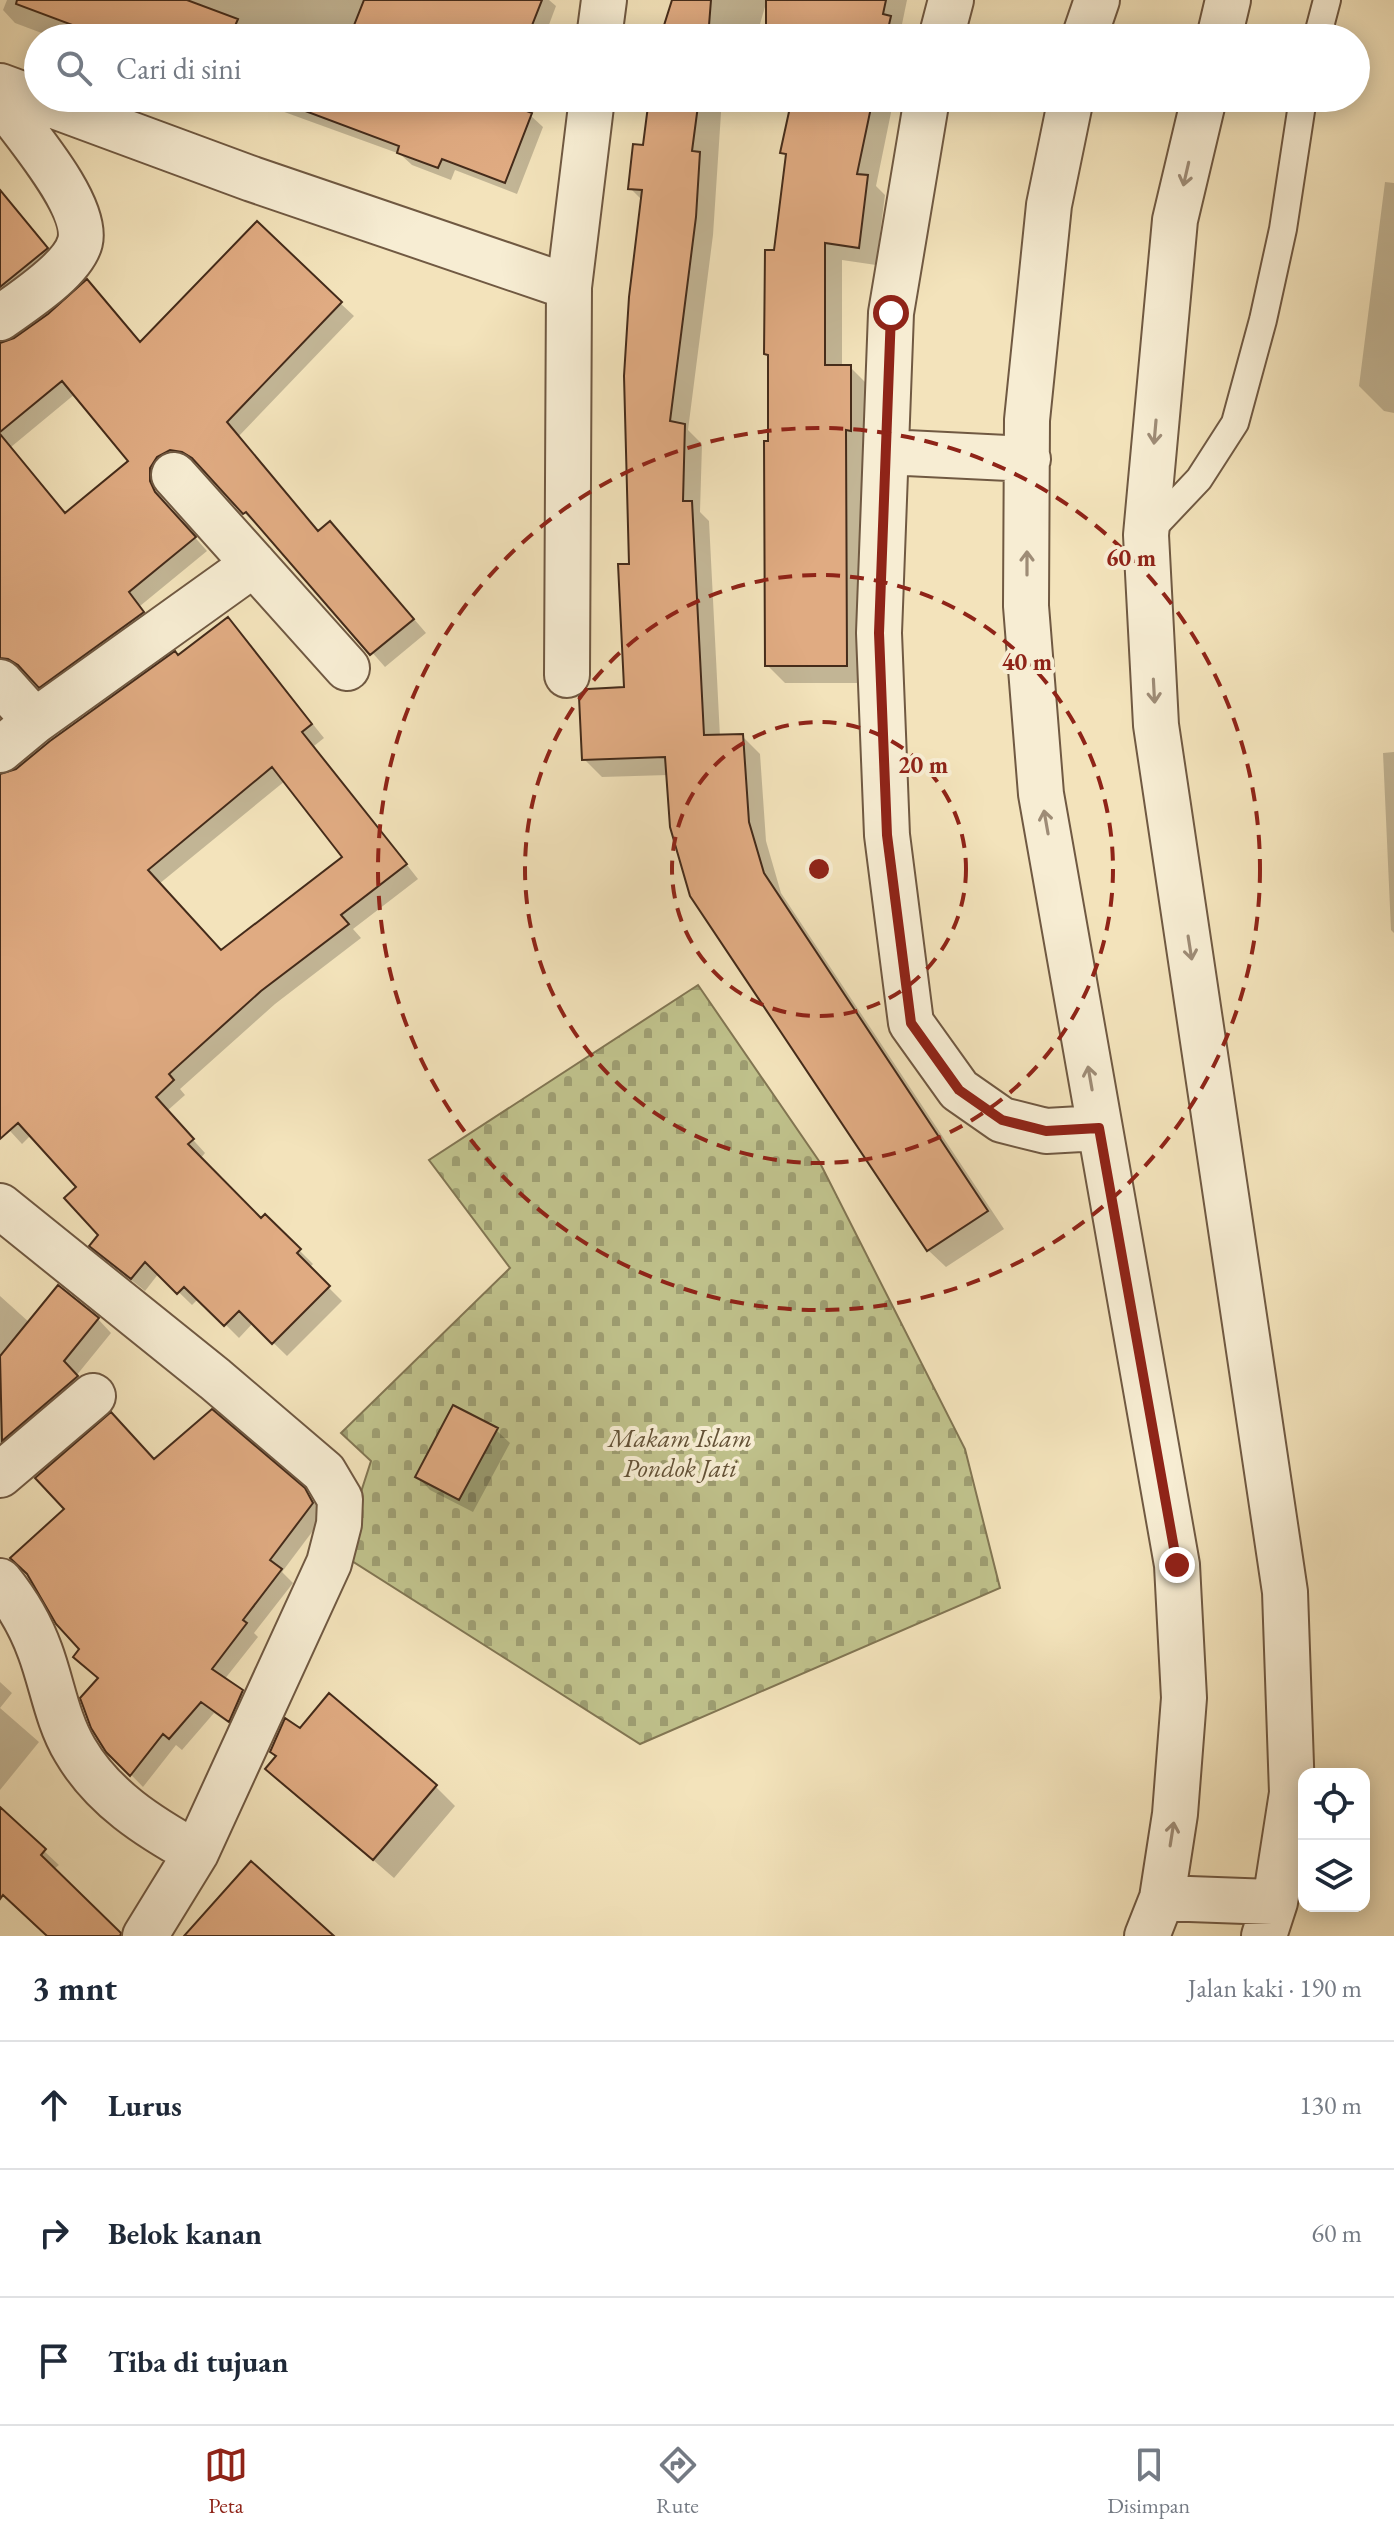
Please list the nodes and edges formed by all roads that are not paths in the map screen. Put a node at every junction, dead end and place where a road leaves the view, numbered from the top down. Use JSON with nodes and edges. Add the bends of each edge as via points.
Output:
{"nodes":[{"id":1,"x":604,"y":0,"type":"edge"},
{"id":2,"x":951,"y":0,"type":"edge"},
{"id":3,"x":1097,"y":0,"type":"edge"},
{"id":4,"x":1228,"y":0,"type":"edge"},
{"id":5,"x":1327,"y":0,"type":"edge"},
{"id":6,"x":601,"y":24,"type":"edge"},
{"id":7,"x":945,"y":24,"type":"edge"},
{"id":8,"x":1089,"y":24,"type":"edge"},
{"id":9,"x":1222,"y":24,"type":"edge"},
{"id":10,"x":1321,"y":24,"type":"edge"},
{"id":11,"x":0,"y":86,"type":"edge"},
{"id":12,"x":24,"y":95,"type":"edge"},
{"id":13,"x":0,"y":99,"type":"edge"},
{"id":14,"x":70,"y":112,"type":"edge"},
{"id":15,"x":590,"y":112,"type":"edge"},
{"id":16,"x":925,"y":112,"type":"edge"},
{"id":17,"x":1068,"y":112,"type":"edge"},
{"id":18,"x":1201,"y":112,"type":"edge"},
{"id":19,"x":1301,"y":112,"type":"edge"},
{"id":20,"x":569,"y":287,"type":"junction"},
{"id":21,"x":0,"y":318,"type":"edge"},
{"id":22,"x":886,"y":452,"type":"junction"},
{"id":23,"x":1028,"y":459,"type":"junction"},
{"id":24,"x":174,"y":475,"type":"dead end"},
{"id":25,"x":1146,"y":535,"type":"junction"},
{"id":26,"x":254,"y":564,"type":"junction"},
{"id":27,"x":347,"y":668,"type":"dead end"},
{"id":28,"x":567,"y":675,"type":"dead end"},
{"id":29,"x":0,"y":682,"type":"edge"},
{"id":30,"x":35,"y":721,"type":"junction"},
{"id":31,"x":0,"y":750,"type":"edge"},
{"id":32,"x":1099,"y":1128,"type":"junction"},
{"id":33,"x":0,"y":1206,"type":"edge"},
{"id":34,"x":93,"y":1396,"type":"dead end"},
{"id":35,"x":0,"y":1475,"type":"edge"},
{"id":36,"x":0,"y":1581,"type":"edge"},
{"id":37,"x":196,"y":1853,"type":"junction"},
{"id":38,"x":1154,"y":1917,"type":"edge"},
{"id":39,"x":1269,"y":1919,"type":"edge"},
{"id":40,"x":145,"y":1936,"type":"edge"}],
"edges":[{"from":1,"to":6,"type":"street"},
{"from":2,"to":7,"type":"street"},
{"from":3,"to":8,"type":"street"},
{"from":4,"to":9,"type":"street"},
{"from":5,"to":10,"type":"lane"},
{"from":11,"to":12,"type":"street"},
{"from":13,"to":21,"type":"street","via":[[70,195],[80,243],[42,287]]},
{"from":14,"to":20,"type":"street"},
{"from":15,"to":20,"type":"street"},
{"from":16,"to":22,"type":"street","via":[[891,313]]},
{"from":17,"to":23,"type":"street","via":[[1049,205],[1027,420]]},
{"from":18,"to":25,"type":"street","one_way":true,"via":[[1175,220]]},
{"from":19,"to":25,"type":"lane","via":[[1283,229],[1235,423],[1199,479]]},
{"from":20,"to":28,"type":"street"},
{"from":22,"to":23,"type":"street"},
{"from":22,"to":32,"type":"street","via":[[879,633],[887,835],[911,1023],[959,1090],[1002,1120],[1046,1131]]},
{"from":32,"to":23,"type":"street","one_way":true,"via":[[1041,794],[1026,606]]},
{"from":24,"to":26,"type":"street"},
{"from":25,"to":39,"type":"street","one_way":true,"via":[[1156,725],[1285,1592],[1292,1793]]},
{"from":26,"to":27,"type":"street"},
{"from":26,"to":30,"type":"street"},
{"from":29,"to":30,"type":"street"},
{"from":30,"to":31,"type":"street"},
{"from":38,"to":32,"type":"street","one_way":true,"via":[[1175,1814],[1184,1698],[1177,1565]]},
{"from":33,"to":37,"type":"street","via":[[324,1472],[340,1499],[329,1563]]},
{"from":34,"to":35,"type":"street"},
{"from":36,"to":37,"type":"street","via":[[39,1648],[70,1738],[93,1776],[154,1830]]},
{"from":37,"to":40,"type":"street"},
{"from":38,"to":39,"type":"street"}]}
